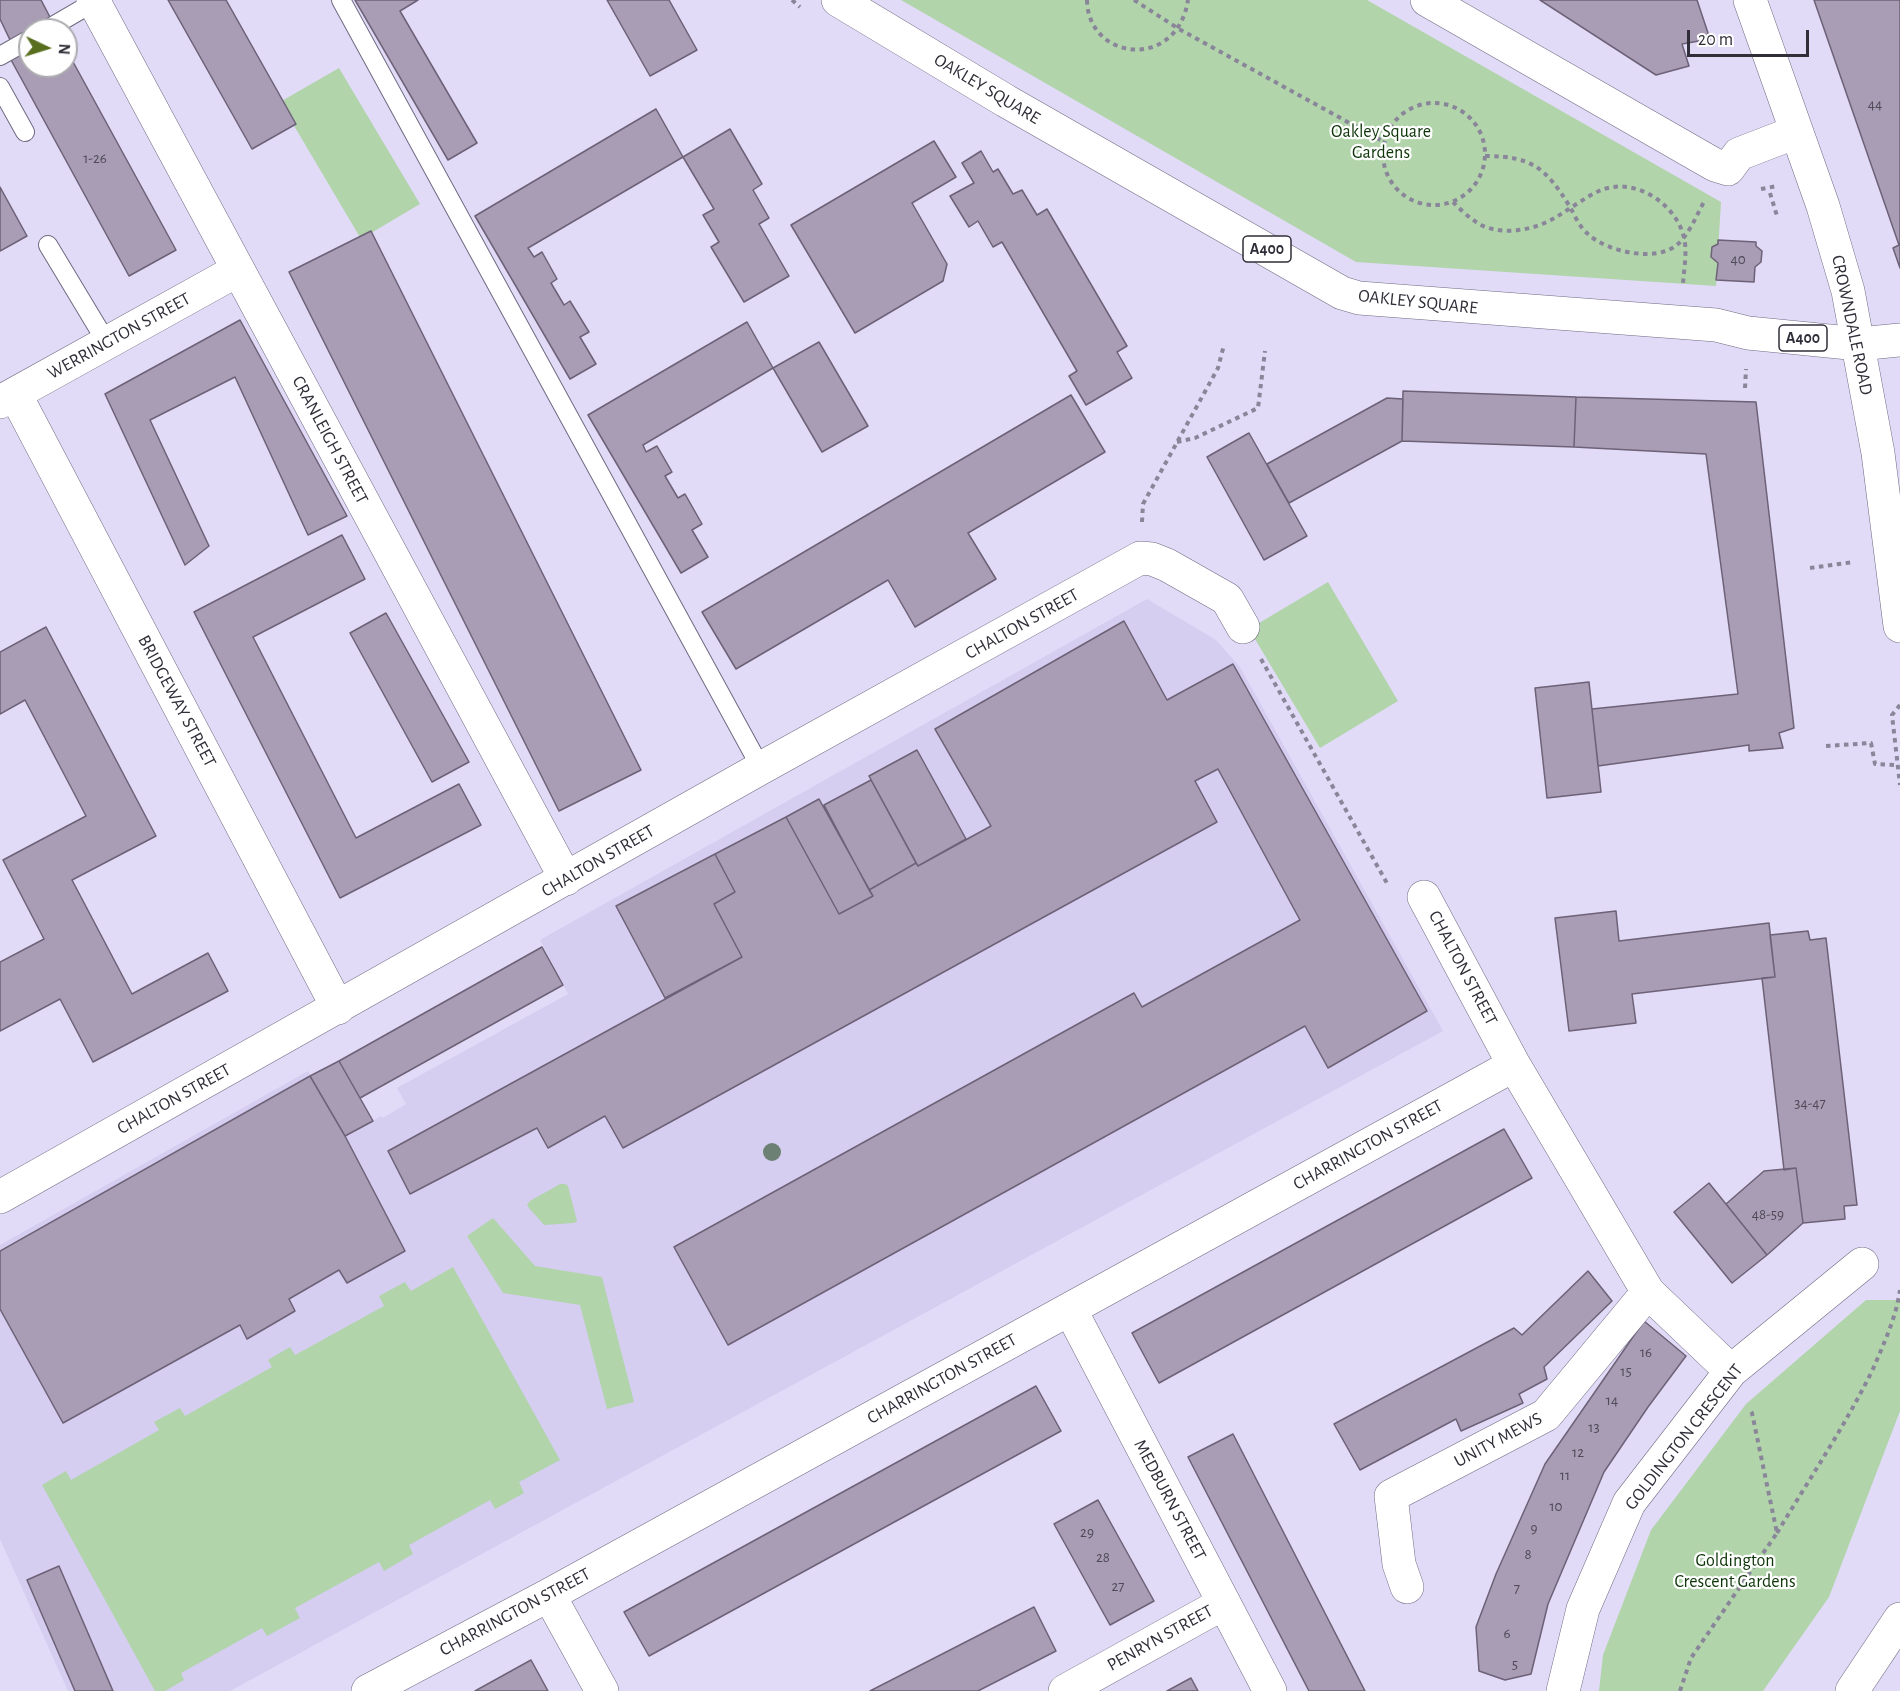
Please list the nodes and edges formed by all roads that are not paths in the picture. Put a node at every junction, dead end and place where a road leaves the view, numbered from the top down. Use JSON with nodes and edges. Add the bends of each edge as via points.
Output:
{"nodes":[{"id":1,"x":341,"y":0,"type":"edge"},
{"id":2,"x":838,"y":0,"type":"edge"},
{"id":3,"x":1427,"y":0,"type":"edge"},
{"id":4,"x":1750,"y":0,"type":"edge"},
{"id":5,"x":93,"y":1,"type":"edge"},
{"id":6,"x":65,"y":18,"type":"edge"},
{"id":7,"x":18,"y":46,"type":"edge"},
{"id":8,"x":0,"y":56,"type":"edge"},
{"id":9,"x":0,"y":87,"type":"edge"},
{"id":10,"x":25,"y":132,"type":"dead end"},
{"id":11,"x":1796,"y":132,"type":"junction"},
{"id":12,"x":48,"y":245,"type":"dead end"},
{"id":13,"x":238,"y":270,"type":"junction"},
{"id":14,"x":1900,"y":340,"type":"edge"},
{"id":15,"x":106,"y":343,"type":"junction"},
{"id":16,"x":1859,"y":344,"type":"junction"},
{"id":17,"x":8,"y":398,"type":"edge"},
{"id":18,"x":1900,"y":626,"type":"edge"},
{"id":19,"x":1243,"y":627,"type":"road end"},
{"id":20,"x":761,"y":768,"type":"junction"},
{"id":21,"x":566,"y":879,"type":"junction"},
{"id":22,"x":1425,"y":897,"type":"road end"},
{"id":23,"x":338,"y":1008,"type":"junction"},
{"id":24,"x":1515,"y":1065,"type":"junction"},
{"id":25,"x":0,"y":1197,"type":"edge"},
{"id":26,"x":1862,"y":1264,"type":"dead end"},
{"id":27,"x":1648,"y":1292,"type":"junction"},
{"id":28,"x":1070,"y":1309,"type":"junction"},
{"id":29,"x":1731,"y":1371,"type":"junction"},
{"id":30,"x":1407,"y":1587,"type":"dead end"},
{"id":31,"x":549,"y":1595,"type":"junction"},
{"id":32,"x":1224,"y":1603,"type":"junction"},
{"id":33,"x":1900,"y":1619,"type":"edge"},
{"id":34,"x":368,"y":1691,"type":"edge"},
{"id":35,"x":602,"y":1691,"type":"edge"},
{"id":36,"x":1065,"y":1691,"type":"edge"},
{"id":37,"x":1270,"y":1691,"type":"edge"},
{"id":38,"x":1563,"y":1691,"type":"edge"},
{"id":39,"x":1852,"y":1691,"type":"edge"}],
"edges":[{"from":1,"to":20,"type":"lane"},
{"from":2,"to":16,"type":"main road","name":"OAKLEY SQUARE","number":"A400","via":[[1342,293],[1385,302],[1716,326]]},
{"from":3,"to":11,"type":"main road","via":[[1715,165],[1728,169],[1739,154]]},
{"from":4,"to":11,"type":"main road","name":"CROWNDALE ROAD"},
{"from":5,"to":6,"type":"lane"},
{"from":5,"to":13,"type":"main road","name":"CRANLEIGH STREET"},
{"from":7,"to":8,"type":"lane"},
{"from":9,"to":10,"type":"lane"},
{"from":11,"to":16,"type":"main road","name":"CROWNDALE ROAD","via":[[1841,262]]},
{"from":12,"to":15,"type":"lane"},
{"from":13,"to":15,"type":"main road","name":"WERRINGTON STREET"},
{"from":13,"to":21,"type":"main road","name":"CRANLEIGH STREET"},
{"from":14,"to":16,"type":"main road","number":"A400"},
{"from":15,"to":17,"type":"main road","name":"WERRINGTON STREET"},
{"from":16,"to":18,"type":"main road","name":"CROWNDALE ROAD","via":[[1878,453]]},
{"from":17,"to":23,"type":"main road","name":"BRIDGEWAY STREET"},
{"from":19,"to":20,"type":"main road","name":"CHALTON STREET","via":[[1227,599],[1167,565],[1140,558]]},
{"from":20,"to":21,"type":"main road","name":"CHALTON STREET"},
{"from":21,"to":23,"type":"main road","name":"CHALTON STREET"},
{"from":22,"to":24,"type":"main road","name":"CHALTON STREET"},
{"from":23,"to":25,"type":"main road","name":"CHALTON STREET"},
{"from":24,"to":27,"type":"main road","name":"CHALTON STREET"},
{"from":24,"to":28,"type":"main road","name":"CHARRINGTON STREET"},
{"from":26,"to":29,"type":"main road","name":"GOLDINGTON CRESCENT"},
{"from":27,"to":29,"type":"main road","name":"CHALTON STREET"},
{"from":27,"to":30,"type":"main road","name":"UNITY MEWS","via":[[1546,1415],[1391,1496],[1399,1564]]},
{"from":28,"to":31,"type":"main road","name":"CHARRINGTON STREET"},
{"from":28,"to":32,"type":"main road","name":"MEDBURN STREET"},
{"from":29,"to":38,"type":"main road","name":"GOLDINGTON CRESCENT","via":[[1629,1503],[1583,1609]]},
{"from":31,"to":34,"type":"main road","name":"CHARRINGTON STREET"},
{"from":31,"to":35,"type":"main road"},
{"from":32,"to":36,"type":"main road","name":"PENRYN STREET"},
{"from":32,"to":37,"type":"main road","name":"MEDBURN STREET"},
{"from":33,"to":39,"type":"main road"}]}
